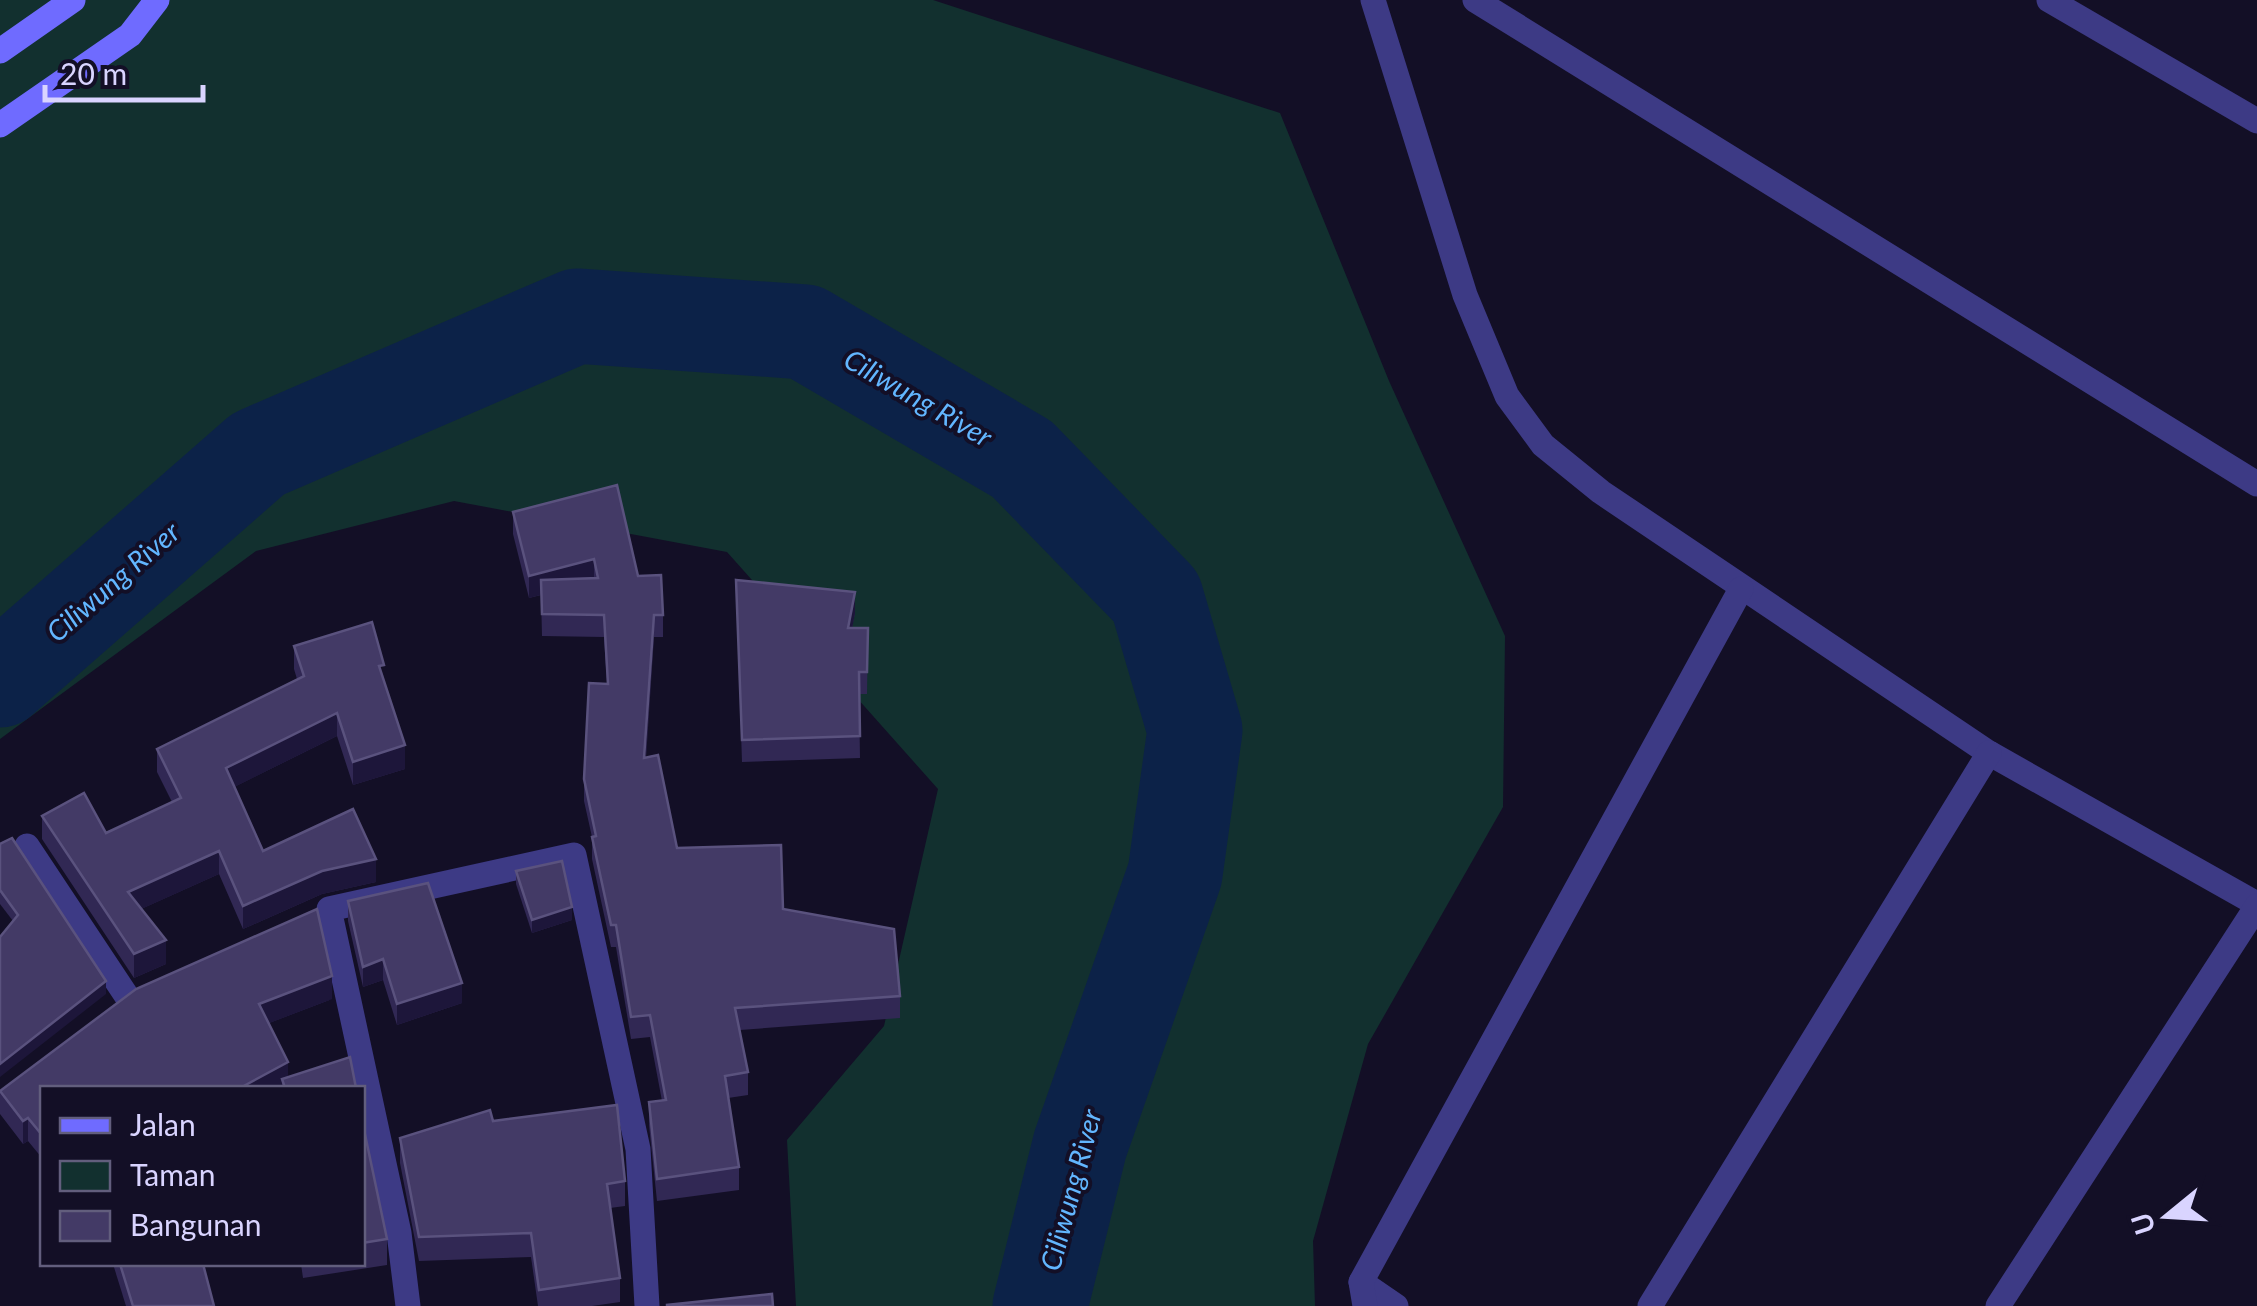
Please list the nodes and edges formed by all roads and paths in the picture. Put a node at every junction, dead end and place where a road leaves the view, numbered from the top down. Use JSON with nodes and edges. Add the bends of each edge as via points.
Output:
{"nodes":[{"id":1,"x":73,"y":0,"type":"edge"},
{"id":2,"x":157,"y":0,"type":"edge"},
{"id":3,"x":1373,"y":0,"type":"edge"},
{"id":4,"x":1474,"y":0,"type":"edge"},
{"id":5,"x":2049,"y":0,"type":"edge"},
{"id":6,"x":0,"y":50,"type":"edge"},
{"id":7,"x":2257,"y":121,"type":"edge"},
{"id":8,"x":0,"y":125,"type":"edge"},
{"id":9,"x":2257,"y":484,"type":"edge"},
{"id":10,"x":1742,"y":589,"type":"junction"},
{"id":11,"x":1989,"y":752,"type":"junction"},
{"id":12,"x":27,"y":846,"type":"dead end"},
{"id":13,"x":2257,"y":905,"type":"edge"},
{"id":14,"x":129,"y":999,"type":"edge"},
{"id":15,"x":363,"y":1086,"type":"edge"},
{"id":16,"x":365,"y":1094,"type":"edge"},
{"id":17,"x":1363,"y":1294,"type":"edge"},
{"id":18,"x":408,"y":1306,"type":"edge"},
{"id":19,"x":648,"y":1306,"type":"edge"},
{"id":20,"x":1396,"y":1306,"type":"edge"},
{"id":21,"x":1650,"y":1306,"type":"edge"},
{"id":22,"x":1998,"y":1306,"type":"edge"}],
"edges":[{"from":1,"to":6,"type":"main road"},
{"from":2,"to":8,"type":"main road","via":[[130,35]]},
{"from":3,"to":10,"type":"street","via":[[1465,295],[1507,396],[1543,446]]},
{"from":4,"to":9,"type":"street"},
{"from":5,"to":7,"type":"street"},
{"from":10,"to":11,"type":"street"},
{"from":10,"to":17,"type":"street"},
{"from":11,"to":13,"type":"street"},
{"from":11,"to":21,"type":"street"},
{"from":12,"to":14,"type":"street"},
{"from":13,"to":22,"type":"street"},
{"from":15,"to":19,"type":"street","via":[[320,913],[574,855],[638,1149]]},
{"from":16,"to":18,"type":"street","via":[[400,1234]]},
{"from":17,"to":20,"type":"street"}]}
